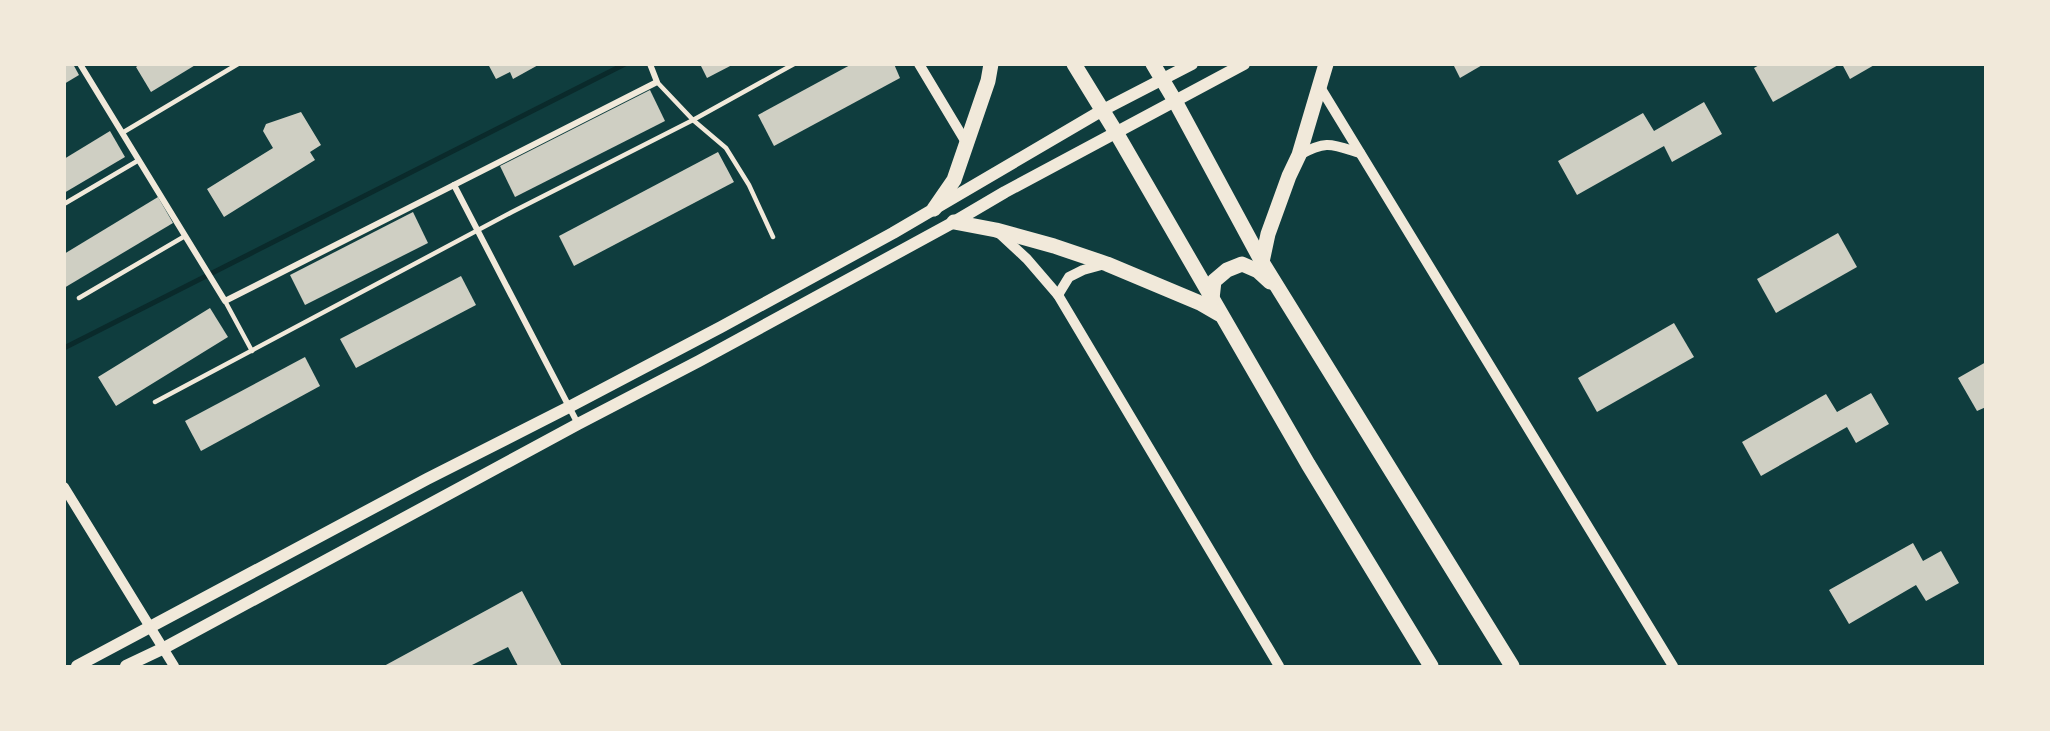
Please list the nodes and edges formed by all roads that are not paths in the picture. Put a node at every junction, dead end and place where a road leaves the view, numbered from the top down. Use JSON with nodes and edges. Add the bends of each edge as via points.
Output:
{"nodes":[{"id":1,"x":80,"y":64,"type":"edge"},
{"id":2,"x":238,"y":64,"type":"edge"},
{"id":3,"x":650,"y":64,"type":"edge"},
{"id":4,"x":794,"y":64,"type":"edge"},
{"id":5,"x":919,"y":64,"type":"edge"},
{"id":6,"x":991,"y":64,"type":"edge"},
{"id":7,"x":1074,"y":64,"type":"edge"},
{"id":8,"x":1153,"y":64,"type":"edge"},
{"id":9,"x":1192,"y":64,"type":"edge"},
{"id":10,"x":1244,"y":64,"type":"edge"},
{"id":11,"x":1326,"y":64,"type":"edge"},
{"id":12,"x":1163,"y":80,"type":"junction"},
{"id":13,"x":657,"y":82,"type":"junction"},
{"id":14,"x":1320,"y":87,"type":"junction"},
{"id":15,"x":1175,"y":101,"type":"junction"},
{"id":16,"x":1101,"y":111,"type":"junction"},
{"id":17,"x":693,"y":120,"type":"junction"},
{"id":18,"x":122,"y":133,"type":"junction"},
{"id":19,"x":1117,"y":134,"type":"junction"},
{"id":20,"x":967,"y":144,"type":"junction"},
{"id":21,"x":1360,"y":153,"type":"junction"},
{"id":22,"x":1299,"y":155,"type":"junction"},
{"id":23,"x":139,"y":160,"type":"junction"},
{"id":24,"x":454,"y":185,"type":"junction"},
{"id":25,"x":64,"y":204,"type":"edge"},
{"id":26,"x":934,"y":209,"type":"junction"},
{"id":27,"x":954,"y":222,"type":"junction"},
{"id":28,"x":996,"y":230,"type":"junction"},
{"id":29,"x":478,"y":232,"type":"junction"},
{"id":30,"x":185,"y":236,"type":"junction"},
{"id":31,"x":773,"y":237,"type":"dead end"},
{"id":32,"x":1262,"y":261,"type":"junction"},
{"id":33,"x":1107,"y":264,"type":"junction"},
{"id":34,"x":1279,"y":290,"type":"junction"},
{"id":35,"x":1058,"y":295,"type":"junction"},
{"id":36,"x":79,"y":298,"type":"dead end"},
{"id":37,"x":1212,"y":299,"type":"junction"},
{"id":38,"x":225,"y":301,"type":"junction"},
{"id":39,"x":1221,"y":315,"type":"junction"},
{"id":40,"x":252,"y":351,"type":"junction"},
{"id":41,"x":154,"y":402,"type":"dead end"},
{"id":42,"x":569,"y":407,"type":"junction"},
{"id":43,"x":578,"y":424,"type":"junction"},
{"id":44,"x":64,"y":487,"type":"edge"},
{"id":45,"x":151,"y":628,"type":"junction"},
{"id":46,"x":164,"y":648,"type":"junction"},
{"id":47,"x":77,"y":666,"type":"edge"},
{"id":48,"x":126,"y":666,"type":"edge"},
{"id":49,"x":174,"y":666,"type":"edge"},
{"id":50,"x":1279,"y":666,"type":"edge"},
{"id":51,"x":1431,"y":666,"type":"edge"},
{"id":52,"x":1512,"y":666,"type":"edge"},
{"id":53,"x":1673,"y":666,"type":"edge"}],
"edges":[{"from":1,"to":18,"type":"street"},
{"from":2,"to":18,"type":"lane"},
{"from":3,"to":13,"type":"street"},
{"from":4,"to":17,"type":"lane"},
{"from":5,"to":20,"type":"street"},
{"from":6,"to":20,"type":"main road"},
{"from":7,"to":16,"type":"main road"},
{"from":8,"to":12,"type":"main road"},
{"from":9,"to":12,"type":"main road"},
{"from":10,"to":15,"type":"main road"},
{"from":11,"to":14,"type":"main road"},
{"from":12,"to":15,"type":"main road"},
{"from":12,"to":16,"type":"main road"},
{"from":13,"to":17,"type":"lane"},
{"from":13,"to":24,"type":"street"},
{"from":14,"to":21,"type":"street"},
{"from":14,"to":22,"type":"main road"},
{"from":15,"to":19,"type":"main road"},
{"from":15,"to":32,"type":"main road"},
{"from":16,"to":19,"type":"main road"},
{"from":16,"to":26,"type":"main road"},
{"from":17,"to":29,"type":"lane"},
{"from":17,"to":31,"type":"lane","via":[[726,148],[749,185]]},
{"from":18,"to":23,"type":"street"},
{"from":19,"to":27,"type":"main road"},
{"from":19,"to":37,"type":"main road"},
{"from":20,"to":26,"type":"main road","via":[[954,180]]},
{"from":21,"to":22,"type":"street","via":[[1334,145],[1317,146]]},
{"from":21,"to":53,"type":"street"},
{"from":22,"to":32,"type":"main road","via":[[1268,234]]},
{"from":23,"to":25,"type":"lane"},
{"from":23,"to":30,"type":"street"},
{"from":24,"to":29,"type":"street"},
{"from":24,"to":38,"type":"street"},
{"from":26,"to":42,"type":"main road"},
{"from":27,"to":28,"type":"main road"},
{"from":27,"to":43,"type":"main road"},
{"from":28,"to":33,"type":"main road"},
{"from":28,"to":35,"type":"street"},
{"from":29,"to":40,"type":"lane"},
{"from":29,"to":42,"type":"street"},
{"from":30,"to":36,"type":"lane"},
{"from":30,"to":38,"type":"street"},
{"from":32,"to":34,"type":"main road"},
{"from":33,"to":35,"type":"street","via":[[1068,277]]},
{"from":33,"to":39,"type":"main road"},
{"from":34,"to":37,"type":"main road","via":[[1258,271],[1242,264],[1214,281]]},
{"from":34,"to":52,"type":"main road"},
{"from":35,"to":50,"type":"street"},
{"from":37,"to":39,"type":"main road"},
{"from":38,"to":40,"type":"lane"},
{"from":39,"to":51,"type":"main road"},
{"from":40,"to":41,"type":"lane"},
{"from":42,"to":43,"type":"street"},
{"from":42,"to":45,"type":"main road"},
{"from":43,"to":46,"type":"main road"},
{"from":44,"to":45,"type":"street"},
{"from":45,"to":46,"type":"street"},
{"from":45,"to":47,"type":"main road"},
{"from":46,"to":48,"type":"main road"},
{"from":46,"to":49,"type":"street"}]}
